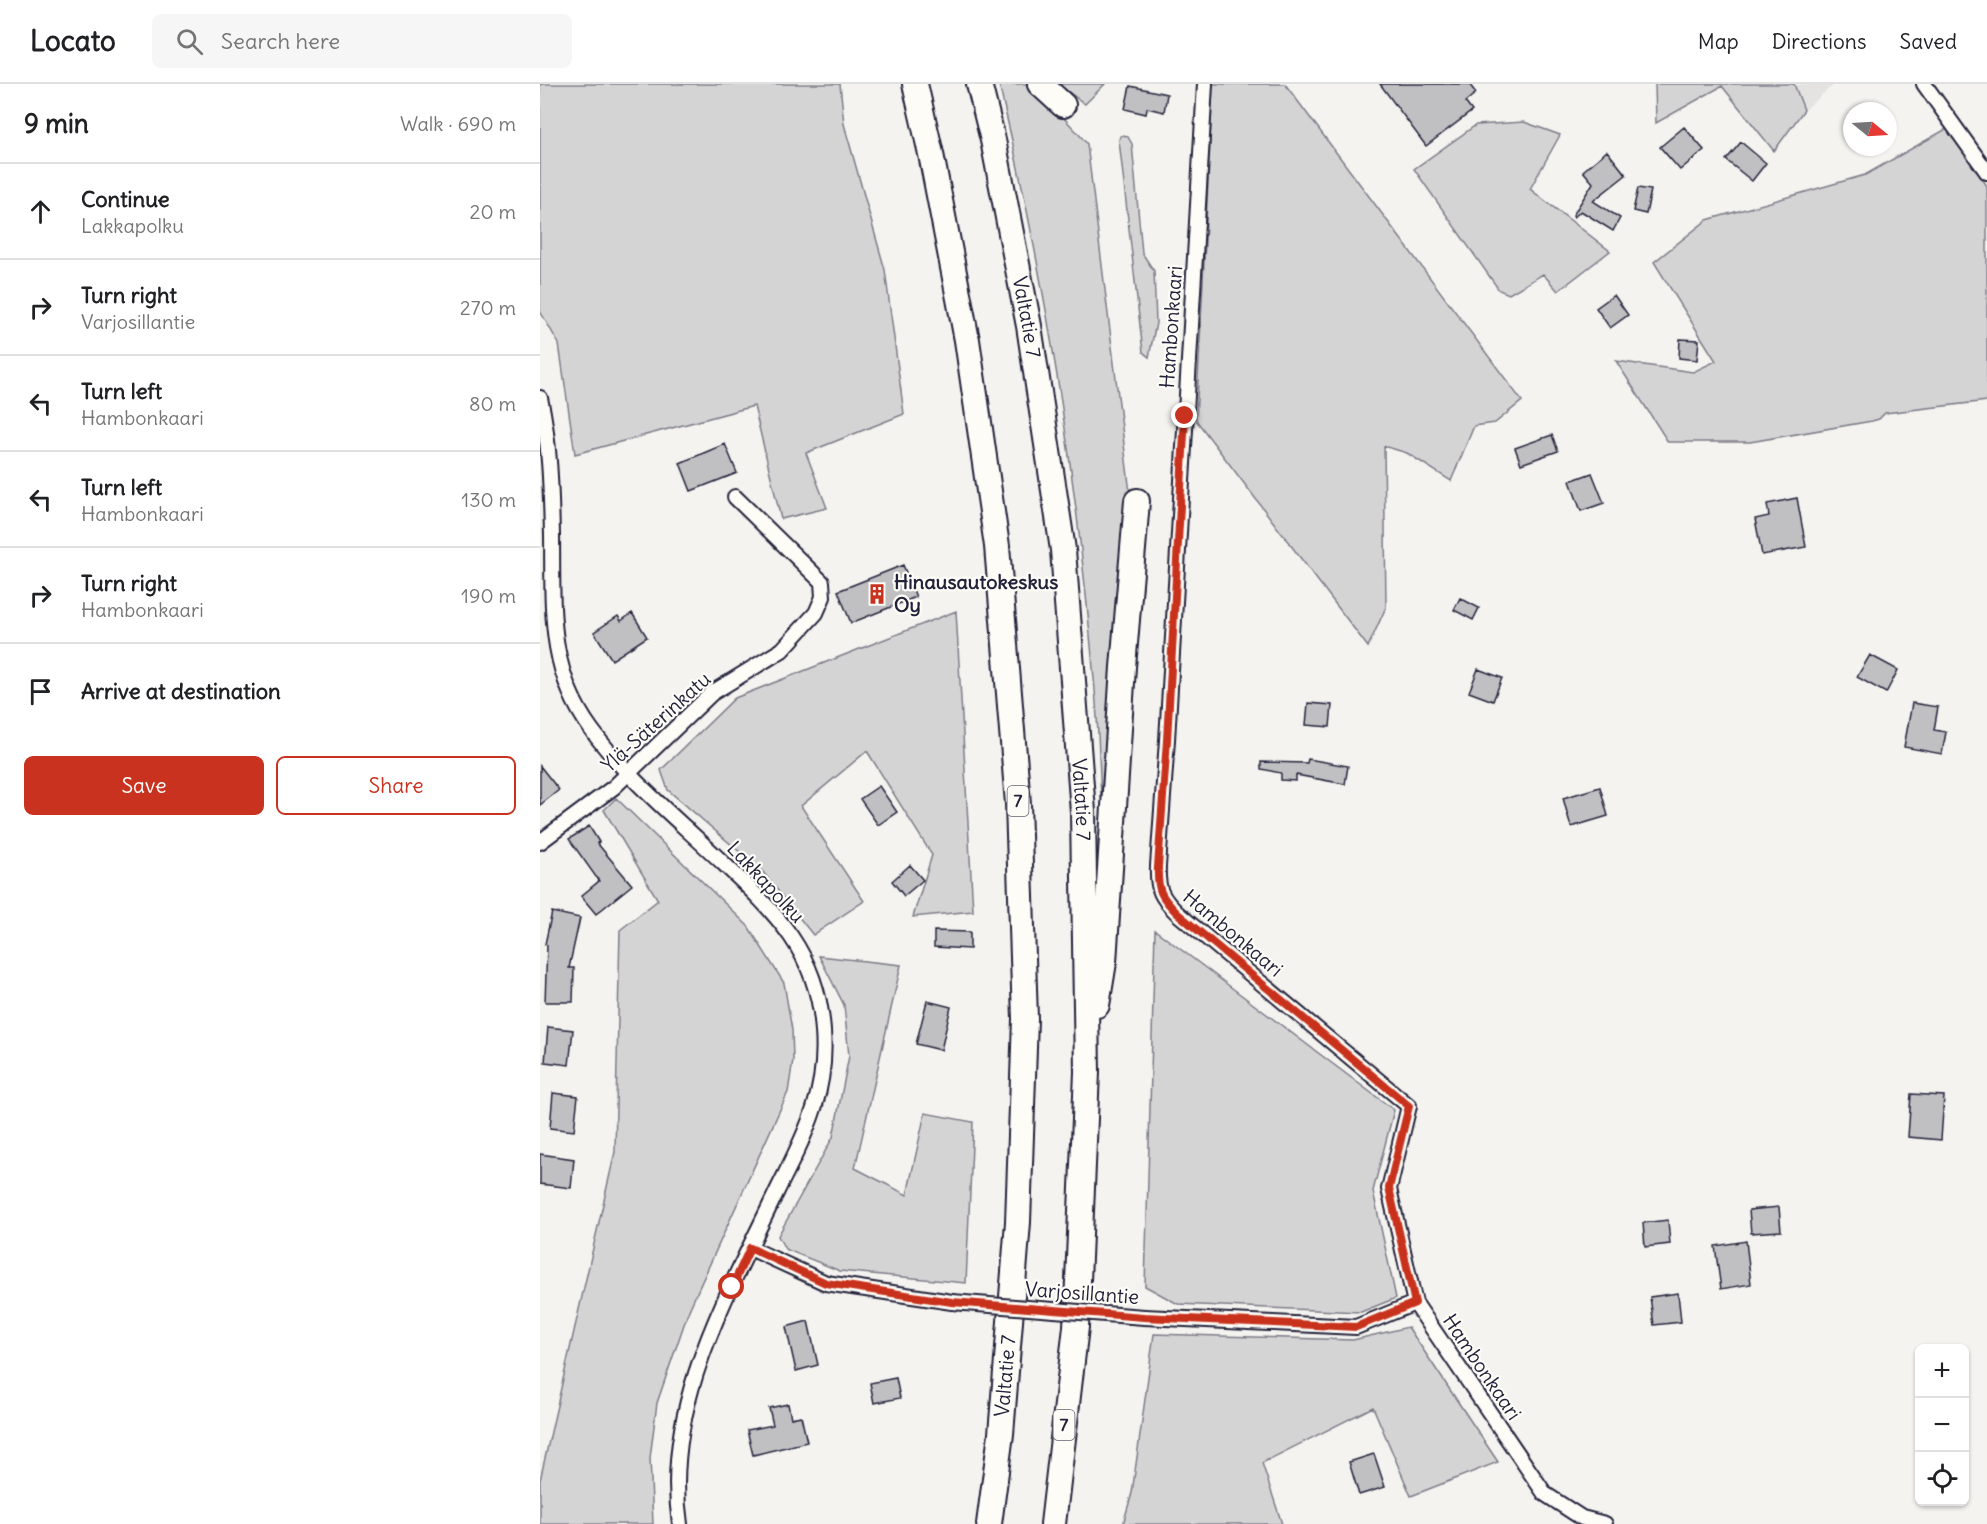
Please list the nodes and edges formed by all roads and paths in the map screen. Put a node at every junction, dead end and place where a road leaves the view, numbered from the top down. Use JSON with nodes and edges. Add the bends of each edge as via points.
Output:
{"nodes":[{"id":1,"x":915,"y":84,"type":"edge"},
{"id":2,"x":979,"y":84,"type":"edge"},
{"id":3,"x":1040,"y":84,"type":"edge"},
{"id":4,"x":1205,"y":84,"type":"edge"},
{"id":5,"x":1924,"y":84,"type":"edge"},
{"id":6,"x":1063,"y":105,"type":"dead end"},
{"id":7,"x":1987,"y":172,"type":"edge"},
{"id":8,"x":540,"y":398,"type":"edge"},
{"id":9,"x":735,"y":496,"type":"dead end"},
{"id":10,"x":1137,"y":501,"type":"dead end"},
{"id":11,"x":546,"y":603,"type":"edge"},
{"id":12,"x":628,"y":774,"type":"junction"},
{"id":13,"x":540,"y":842,"type":"edge"},
{"id":14,"x":1087,"y":1072,"type":"junction"},
{"id":15,"x":750,"y":1248,"type":"junction"},
{"id":16,"x":1415,"y":1303,"type":"junction"},
{"id":17,"x":680,"y":1524,"type":"edge"},
{"id":18,"x":988,"y":1524,"type":"edge"},
{"id":19,"x":1053,"y":1524,"type":"edge"},
{"id":20,"x":1605,"y":1524,"type":"edge"}],
"edges":[{"from":1,"to":18,"type":"highway","name":"Valtatie 7","number":"7","via":[[968,340],[997,546],[1018,804],[1025,1019],[1018,1222],[1001,1434]]},
{"from":2,"to":14,"type":"highway","name":"Valtatie 7","number":"7","via":[[1029,326],[1063,550],[1083,812]]},
{"from":3,"to":6,"type":"highway"},
{"from":4,"to":16,"type":"street","name":"Hambonkaari","via":[[1157,881],[1160,894],[1177,913],[1409,1106],[1389,1188]]},
{"from":5,"to":7,"type":"street"},
{"from":8,"to":11,"type":"street","name":"Lakkapolku","via":[[548,446],[552,533]]},
{"from":9,"to":12,"type":"street","name":"Ylä-Säterinkatu","via":[[822,582],[823,597],[816,613],[782,650],[712,693]]},
{"from":10,"to":14,"type":"highway","via":[[1104,962]]},
{"from":11,"to":12,"type":"street","name":"Lakkapolku","via":[[570,694],[594,733]]},
{"from":12,"to":13,"type":"street","name":"Ylä-Säterinkatu"},
{"from":12,"to":15,"type":"street","name":"Lakkapolku","via":[[776,915],[801,952],[820,1001],[824,1060],[811,1122]]},
{"from":14,"to":19,"type":"highway","name":"Valtatie 7","number":"7","via":[[1076,1327]]},
{"from":15,"to":16,"type":"street","name":"Varjosillantie","bridge":true,"via":[[826,1283],[952,1302],[1144,1317],[1356,1327]]},
{"from":15,"to":17,"type":"street","name":"Lakkapolku","via":[[688,1396],[677,1461]]},
{"from":16,"to":20,"type":"street","name":"Hambonkaari","via":[[1545,1494],[1582,1518]]}]}
